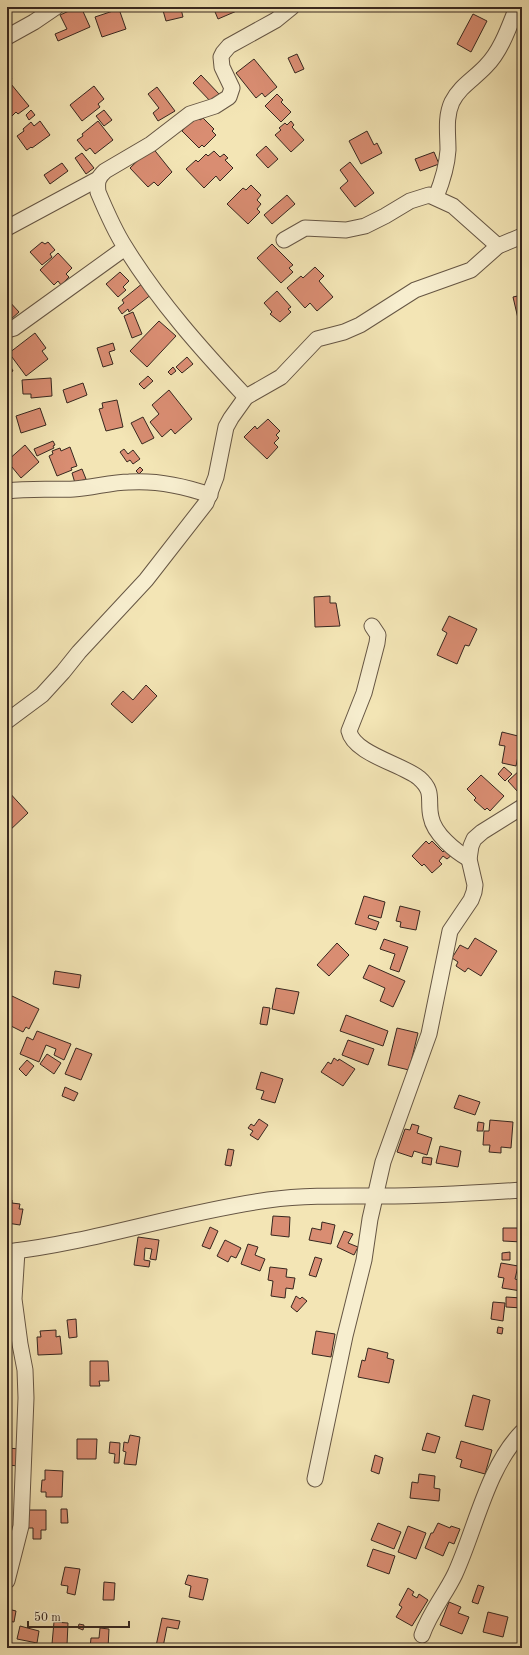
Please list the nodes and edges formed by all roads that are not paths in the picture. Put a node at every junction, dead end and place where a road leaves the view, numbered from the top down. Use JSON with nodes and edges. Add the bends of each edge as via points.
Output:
{"nodes":[{"id":1,"x":56,"y":7,"type":"edge"},
{"id":2,"x":292,"y":7,"type":"edge"},
{"id":3,"x":516,"y":7,"type":"edge"},
{"id":4,"x":7,"y":37,"type":"edge"},
{"id":5,"x":98,"y":179,"type":"junction"},
{"id":6,"x":436,"y":197,"type":"junction"},
{"id":7,"x":7,"y":228,"type":"edge"},
{"id":8,"x":522,"y":236,"type":"edge"},
{"id":9,"x":284,"y":240,"type":"dead end"},
{"id":10,"x":498,"y":246,"type":"junction"},
{"id":11,"x":125,"y":248,"type":"junction"},
{"id":12,"x":7,"y":330,"type":"edge"},
{"id":13,"x":246,"y":397,"type":"junction"},
{"id":14,"x":7,"y":491,"type":"edge"},
{"id":15,"x":210,"y":495,"type":"junction"},
{"id":16,"x":372,"y":626,"type":"dead end"},
{"id":17,"x":7,"y":721,"type":"edge"},
{"id":18,"x":522,"y":807,"type":"edge"},
{"id":19,"x":469,"y":859,"type":"junction"},
{"id":20,"x":522,"y":1190,"type":"edge"},
{"id":21,"x":375,"y":1196,"type":"junction"},
{"id":22,"x":10,"y":1252,"type":"edge"},
{"id":23,"x":522,"y":1432,"type":"edge"},
{"id":24,"x":315,"y":1479,"type":"dead end"},
{"id":25,"x":7,"y":1581,"type":"edge"},
{"id":26,"x":422,"y":1635,"type":"dead end"}],
"edges":[{"from":1,"to":4,"type":"street"},
{"from":2,"to":5,"type":"street","via":[[276,20],[229,46],[223,53],[222,67],[232,88],[229,97],[215,106],[190,114],[151,144],[105,171]]},
{"from":3,"to":6,"type":"street","via":[[496,52],[486,66],[458,92],[452,103],[448,116],[448,150],[443,179]]},
{"from":5,"to":7,"type":"street"},
{"from":5,"to":11,"type":"street","via":[[98,192]]},
{"from":6,"to":9,"type":"street","via":[[429,195],[410,201],[364,226],[346,230],[304,228]]},
{"from":6,"to":10,"type":"street","via":[[453,206]]},
{"from":8,"to":10,"type":"street"},
{"from":10,"to":13,"type":"street","via":[[470,270],[415,290],[344,332],[317,339],[281,377]]},
{"from":11,"to":12,"type":"street","via":[[14,328]]},
{"from":11,"to":13,"type":"street","via":[[182,328]]},
{"from":13,"to":15,"type":"street","via":[[226,427]]},
{"from":14,"to":15,"type":"street","via":[[93,488],[129,482],[171,484]]},
{"from":15,"to":17,"type":"street","via":[[160,562],[64,672],[42,694]]},
{"from":16,"to":19,"type":"street","via":[[378,635],[378,643],[349,731],[350,737],[367,752],[421,781],[430,796],[433,824],[456,850]]},
{"from":18,"to":19,"type":"street","via":[[474,839]]},
{"from":19,"to":21,"type":"street","via":[[475,884],[473,896],[450,931],[429,1034],[383,1162]]},
{"from":20,"to":21,"type":"street"},
{"from":21,"to":22,"type":"street","via":[[317,1196],[260,1201],[44,1248]]},
{"from":21,"to":24,"type":"street","via":[[364,1260]]},
{"from":22,"to":25,"type":"street","via":[[25,1370],[26,1398],[21,1526]]},
{"from":23,"to":26,"type":"street","via":[[500,1460],[457,1570],[431,1614]]}]}
